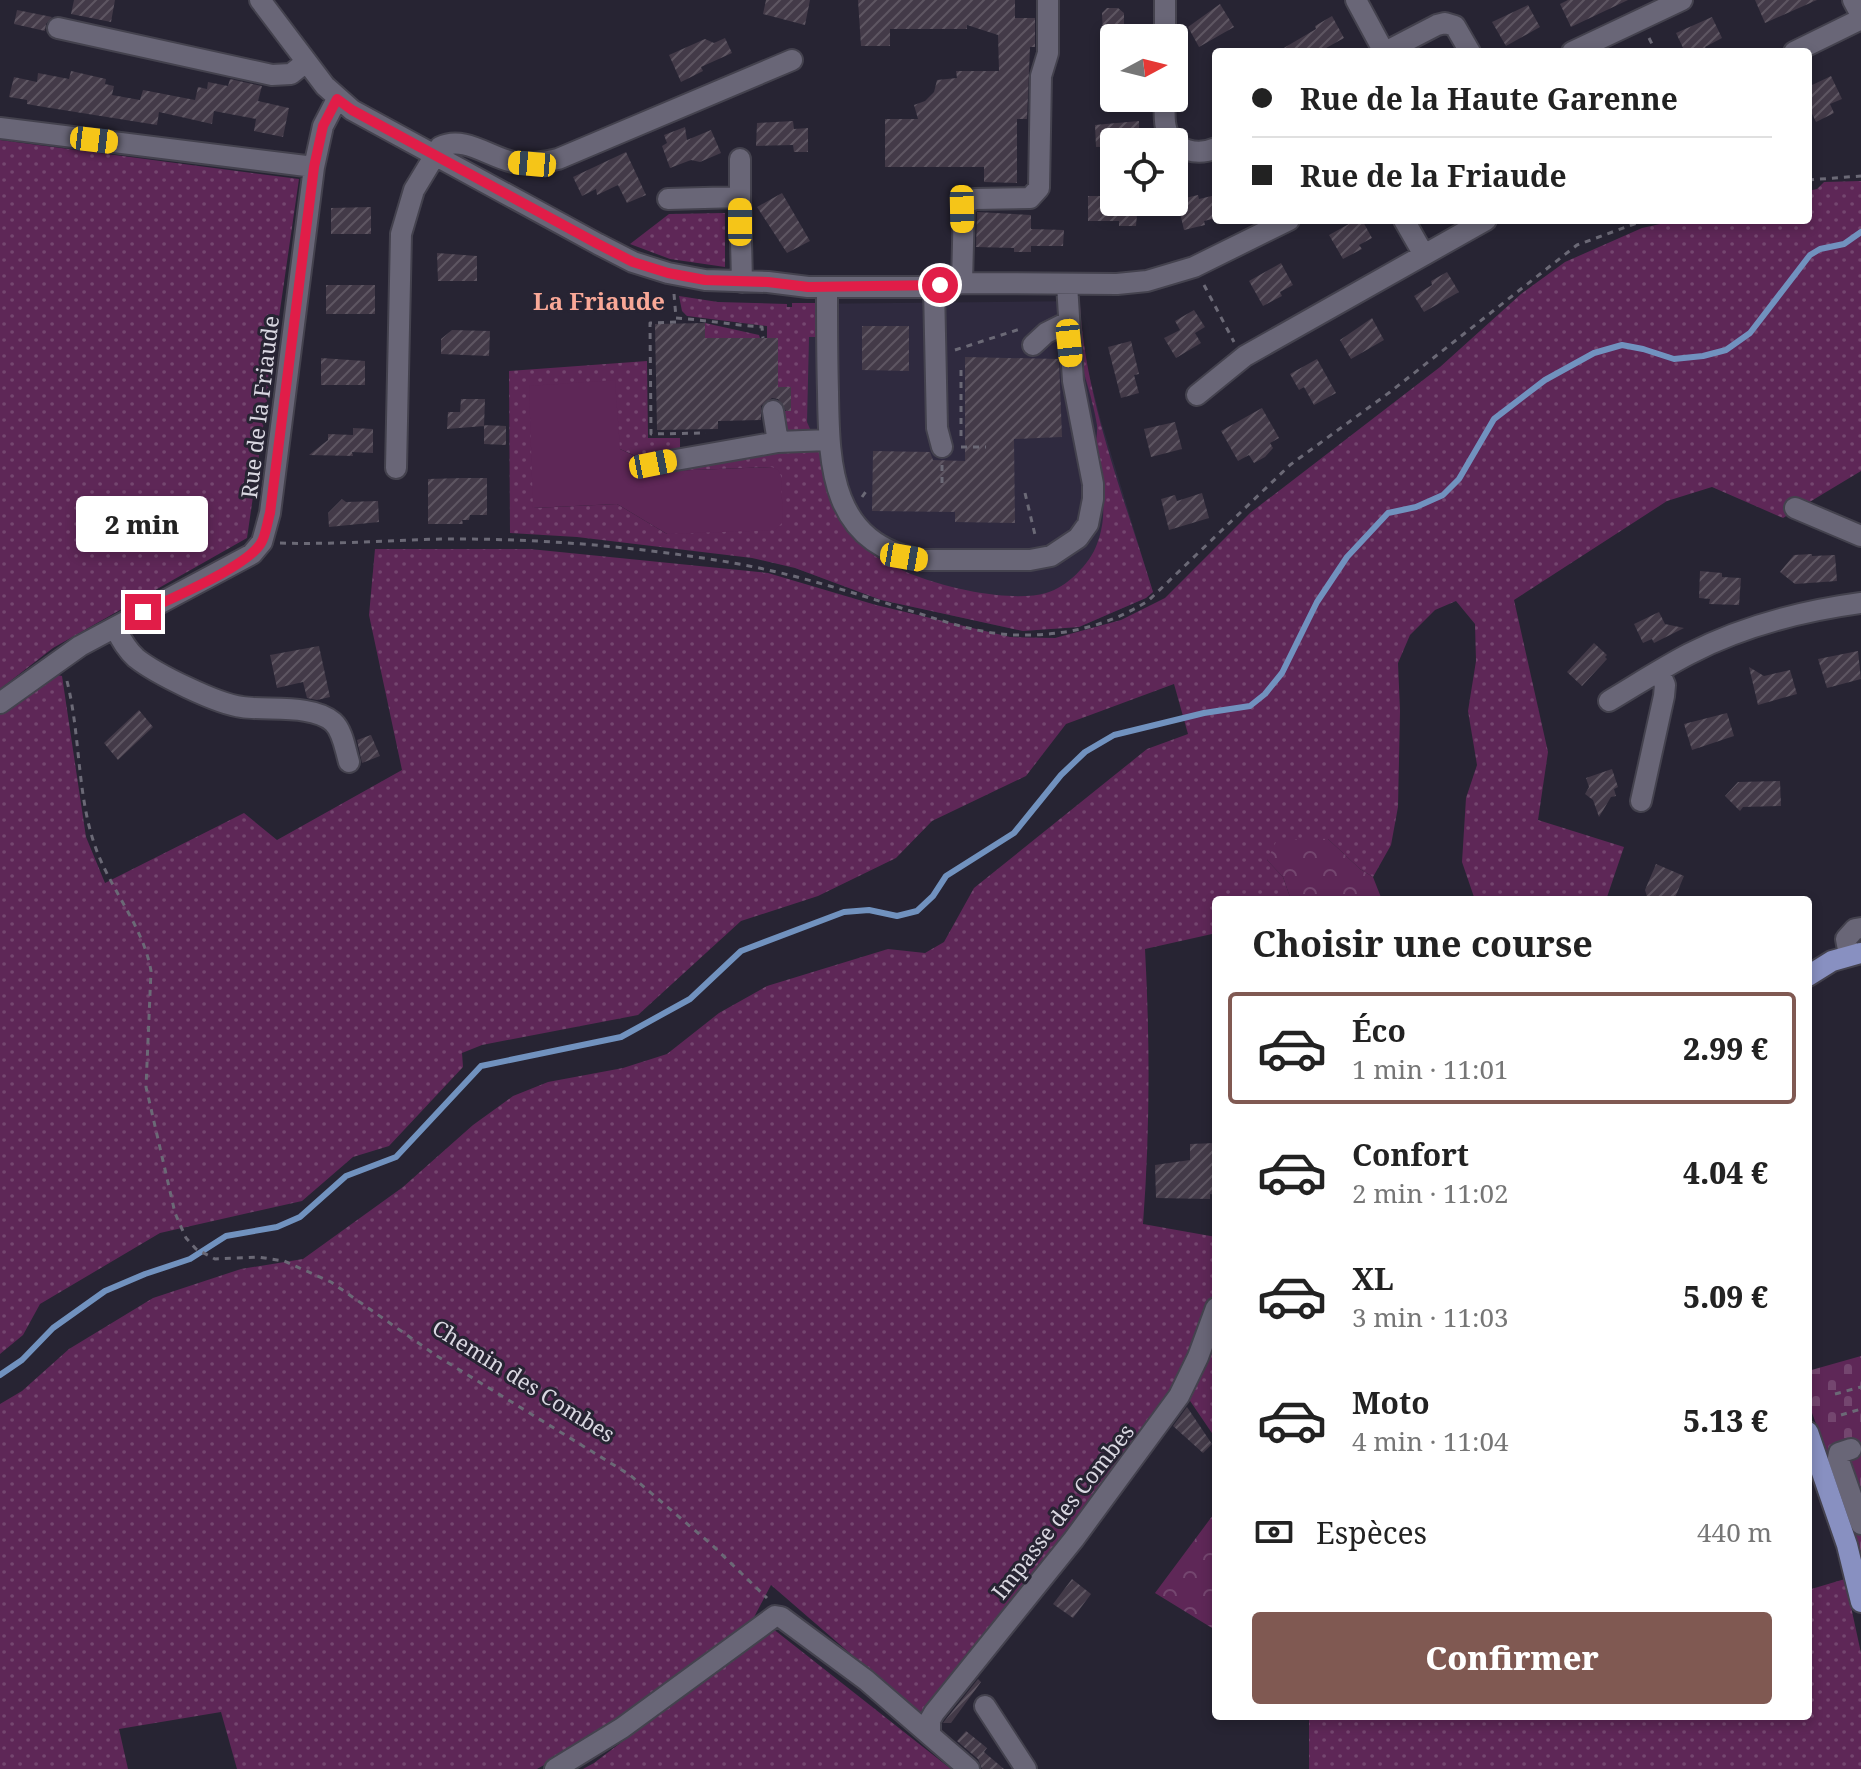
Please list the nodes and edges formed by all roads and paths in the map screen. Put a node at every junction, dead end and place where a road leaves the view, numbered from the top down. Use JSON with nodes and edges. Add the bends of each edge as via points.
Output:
{"nodes":[{"id":1,"x":260,"y":0,"type":"edge"},
{"id":2,"x":1048,"y":0,"type":"edge"},
{"id":3,"x":1165,"y":0,"type":"edge"},
{"id":4,"x":1356,"y":0,"type":"edge"},
{"id":5,"x":1682,"y":0,"type":"edge"},
{"id":6,"x":1853,"y":0,"type":"edge"},
{"id":7,"x":1861,"y":17,"type":"edge"},
{"id":8,"x":1165,"y":24,"type":"edge"},
{"id":9,"x":58,"y":28,"type":"dead end"},
{"id":10,"x":1382,"y":48,"type":"edge"},
{"id":11,"x":1392,"y":48,"type":"edge"},
{"id":12,"x":1468,"y":48,"type":"edge"},
{"id":13,"x":1580,"y":48,"type":"edge"},
{"id":14,"x":1802,"y":48,"type":"edge"},
{"id":15,"x":792,"y":60,"type":"dead end"},
{"id":16,"x":306,"y":62,"type":"junction"},
{"id":17,"x":337,"y":99,"type":"junction"},
{"id":18,"x":1165,"y":112,"type":"edge"},
{"id":19,"x":0,"y":128,"type":"edge"},
{"id":20,"x":1212,"y":149,"type":"edge"},
{"id":21,"x":434,"y":154,"type":"junction"},
{"id":22,"x":740,"y":159,"type":"dead end"},
{"id":23,"x":314,"y":167,"type":"junction"},
{"id":24,"x":1861,"y":176,"type":"edge"},
{"id":25,"x":1812,"y":180,"type":"edge"},
{"id":26,"x":740,"y":197,"type":"junction"},
{"id":27,"x":668,"y":199,"type":"dead end"},
{"id":28,"x":1281,"y":224,"type":"edge"},
{"id":29,"x":1406,"y":224,"type":"edge"},
{"id":30,"x":1479,"y":224,"type":"edge"},
{"id":31,"x":1634,"y":224,"type":"edge"},
{"id":32,"x":1424,"y":255,"type":"junction"},
{"id":33,"x":1194,"y":267,"type":"junction"},
{"id":34,"x":742,"y":282,"type":"junction"},
{"id":35,"x":962,"y":283,"type":"junction"},
{"id":36,"x":1067,"y":284,"type":"junction"},
{"id":37,"x":827,"y":287,"type":"junction"},
{"id":38,"x":934,"y":287,"type":"junction"},
{"id":39,"x":674,"y":294,"type":"dead end"},
{"id":40,"x":676,"y":321,"type":"junction"},
{"id":41,"x":1060,"y":326,"type":"junction"},
{"id":42,"x":763,"y":338,"type":"dead end"},
{"id":43,"x":1033,"y":345,"type":"dead end"},
{"id":44,"x":1243,"y":358,"type":"junction"},
{"id":45,"x":936,"y":360,"type":"junction"},
{"id":46,"x":961,"y":368,"type":"dead end"},
{"id":47,"x":1197,"y":395,"type":"dead end"},
{"id":48,"x":773,"y":411,"type":"dead end"},
{"id":49,"x":715,"y":433,"type":"dead end"},
{"id":50,"x":829,"y":440,"type":"junction"},
{"id":51,"x":778,"y":442,"type":"junction"},
{"id":52,"x":952,"y":447,"type":"junction"},
{"id":53,"x":986,"y":447,"type":"dead end"},
{"id":54,"x":653,"y":464,"type":"dead end"},
{"id":55,"x":396,"y":468,"type":"dead end"},
{"id":56,"x":942,"y":469,"type":"dead end"},
{"id":57,"x":942,"y":483,"type":"dead end"},
{"id":58,"x":1025,"y":493,"type":"dead end"},
{"id":59,"x":1795,"y":508,"type":"dead end"},
{"id":60,"x":1861,"y":536,"type":"edge"},
{"id":61,"x":262,"y":542,"type":"junction"},
{"id":62,"x":1042,"y":558,"type":"junction"},
{"id":63,"x":1861,"y":603,"type":"edge"},
{"id":64,"x":115,"y":628,"type":"junction"},
{"id":65,"x":58,"y":661,"type":"junction"},
{"id":66,"x":1659,"y":671,"type":"junction"},
{"id":67,"x":1609,"y":701,"type":"dead end"},
{"id":68,"x":0,"y":703,"type":"edge"},
{"id":69,"x":349,"y":762,"type":"dead end"},
{"id":70,"x":1641,"y":801,"type":"dead end"},
{"id":71,"x":1861,"y":928,"type":"edge"},
{"id":72,"x":1855,"y":954,"type":"edge"},
{"id":73,"x":1812,"y":974,"type":"edge"},
{"id":74,"x":1212,"y":1319,"type":"edge"},
{"id":75,"x":1861,"y":1387,"type":"edge"},
{"id":76,"x":1835,"y":1394,"type":"dead end"},
{"id":77,"x":1861,"y":1409,"type":"edge"},
{"id":78,"x":1841,"y":1415,"type":"dead end"},
{"id":79,"x":1812,"y":1442,"type":"edge"},
{"id":80,"x":1851,"y":1449,"type":"dead end"},
{"id":81,"x":1861,"y":1524,"type":"edge"},
{"id":82,"x":1853,"y":1539,"type":"edge"},
{"id":83,"x":1861,"y":1602,"type":"edge"},
{"id":84,"x":775,"y":1616,"type":"junction"},
{"id":85,"x":985,"y":1706,"type":"dead end"},
{"id":86,"x":930,"y":1733,"type":"junction"},
{"id":87,"x":555,"y":1769,"type":"edge"},
{"id":88,"x":969,"y":1769,"type":"edge"},
{"id":89,"x":1026,"y":1769,"type":"edge"}],
"edges":[{"from":1,"to":16,"type":"street"},
{"from":2,"to":35,"type":"street","via":[[1039,188],[1030,198],[964,204]]},
{"from":3,"to":8,"type":"street"},
{"from":4,"to":10,"type":"street"},
{"from":5,"to":13,"type":"street"},
{"from":6,"to":7,"type":"street"},
{"from":7,"to":14,"type":"street"},
{"from":9,"to":16,"type":"street","via":[[272,75],[291,74]]},
{"from":11,"to":12,"type":"street","via":[[1445,23],[1455,26]]},
{"from":15,"to":21,"type":"street","via":[[558,159],[514,162],[456,143]]},
{"from":16,"to":17,"type":"street"},
{"from":17,"to":21,"type":"street"},
{"from":17,"to":23,"type":"street","name":"Rue de la Friaude","via":[[323,126]]},
{"from":18,"to":20,"type":"street","via":[[1166,130],[1177,146],[1198,153]]},
{"from":19,"to":23,"type":"street"},
{"from":21,"to":34,"type":"street","via":[[633,262],[705,280]]},
{"from":21,"to":55,"type":"street","via":[[414,190],[401,234]]},
{"from":22,"to":26,"type":"street"},
{"from":23,"to":61,"type":"street","name":"Rue de la Friaude"},
{"from":24,"to":25,"type":"path"},
{"from":26,"to":27,"type":"street"},
{"from":26,"to":34,"type":"street"},
{"from":28,"to":33,"type":"street"},
{"from":29,"to":32,"type":"street"},
{"from":30,"to":32,"type":"street"},
{"from":31,"to":61,"type":"path","via":[[1577,245],[1290,465],[1148,601],[1088,629],[1011,635],[959,625],[770,569],[602,544],[467,539]]},
{"from":32,"to":44,"type":"street"},
{"from":33,"to":36,"type":"street","via":[[1147,281]]},
{"from":33,"to":44,"type":"path"},
{"from":34,"to":37,"type":"street"},
{"from":35,"to":36,"type":"street"},
{"from":35,"to":38,"type":"street"},
{"from":36,"to":41,"type":"street"},
{"from":37,"to":38,"type":"street"},
{"from":37,"to":50,"type":"street"},
{"from":38,"to":45,"type":"street"},
{"from":39,"to":40,"type":"path"},
{"from":40,"to":42,"type":"path","via":[[762,327]]},
{"from":40,"to":49,"type":"path","via":[[650,323],[651,434]]},
{"from":41,"to":43,"type":"street"},
{"from":41,"to":45,"type":"path","via":[[1024,328]]},
{"from":41,"to":62,"type":"street","via":[[1093,499],[1088,524],[1078,538]]},
{"from":44,"to":47,"type":"street"},
{"from":45,"to":52,"type":"street","via":[[937,428]]},
{"from":46,"to":52,"type":"path","via":[[963,418]]},
{"from":48,"to":51,"type":"street"},
{"from":50,"to":51,"type":"street"},
{"from":50,"to":62,"type":"street","via":[[845,509],[868,539],[885,551],[922,560]]},
{"from":51,"to":54,"type":"street"},
{"from":52,"to":53,"type":"path"},
{"from":56,"to":57,"type":"path"},
{"from":58,"to":62,"type":"path"},
{"from":59,"to":60,"type":"street"},
{"from":61,"to":64,"type":"street","via":[[228,569]]},
{"from":63,"to":66,"type":"street","via":[[1735,633]]},
{"from":64,"to":65,"type":"street"},
{"from":64,"to":69,"type":"street","via":[[124,645],[151,669],[222,702],[308,712],[333,721]]},
{"from":65,"to":68,"type":"street"},
{"from":65,"to":84,"type":"path","name":"Chemin des Combes","via":[[69,685],[92,839],[148,954],[146,1087],[175,1213],[186,1238],[215,1259],[284,1261],[331,1282],[437,1356],[630,1475],[758,1587]]},
{"from":66,"to":67,"type":"street"},
{"from":66,"to":70,"type":"street","via":[[1664,696]]},
{"from":71,"to":72,"type":"street","via":[[1846,939]]},
{"from":72,"to":73,"type":"main road"},
{"from":74,"to":86,"type":"street","name":"Impasse des Combes","via":[[1179,1396],[1074,1539],[934,1713]]},
{"from":75,"to":76,"type":"path"},
{"from":77,"to":78,"type":"path"},
{"from":79,"to":82,"type":"main road"},
{"from":80,"to":81,"type":"street","via":[[1838,1458]]},
{"from":82,"to":83,"type":"main road"},
{"from":84,"to":86,"type":"street"},
{"from":84,"to":87,"type":"street","via":[[622,1728]]},
{"from":85,"to":89,"type":"street"},
{"from":86,"to":88,"type":"street"}]}
